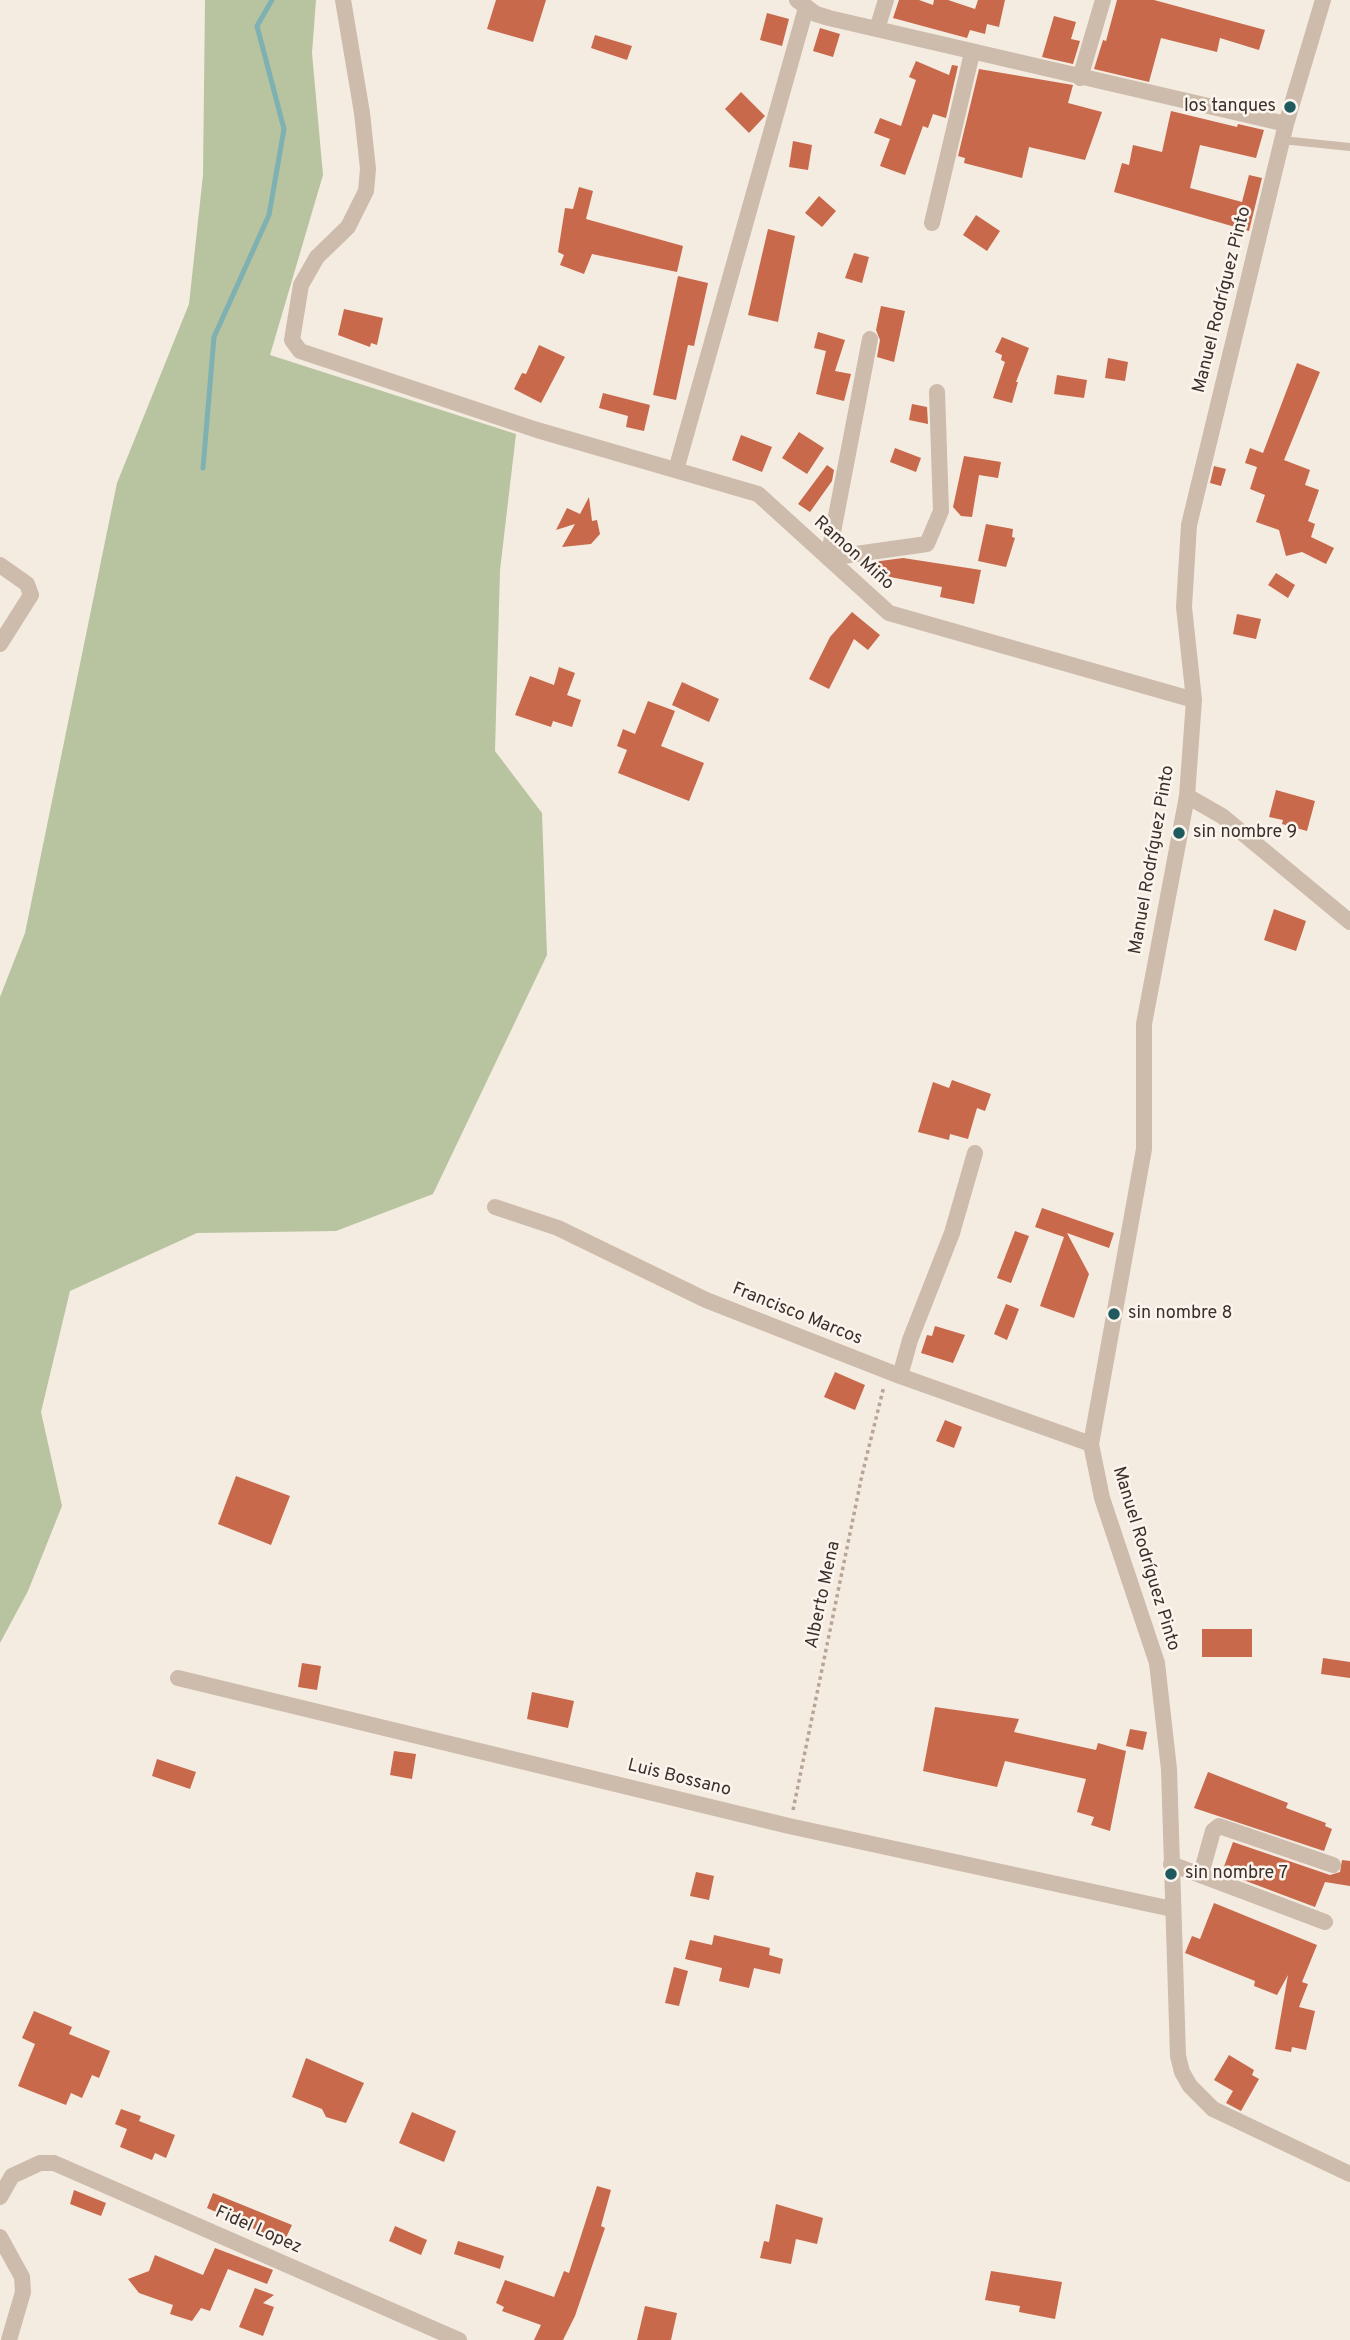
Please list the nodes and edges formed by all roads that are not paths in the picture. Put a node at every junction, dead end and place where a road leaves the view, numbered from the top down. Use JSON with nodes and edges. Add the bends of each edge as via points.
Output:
{"nodes":[{"id":1,"x":343,"y":0,"type":"edge"},
{"id":2,"x":886,"y":0,"type":"edge"},
{"id":3,"x":1103,"y":0,"type":"edge"},
{"id":4,"x":1323,"y":0,"type":"edge"},
{"id":5,"x":802,"y":4,"type":"edge"},
{"id":6,"x":877,"y":29,"type":"junction"},
{"id":7,"x":972,"y":53,"type":"junction"},
{"id":8,"x":1080,"y":78,"type":"junction"},
{"id":9,"x":1286,"y":124,"type":"junction"},
{"id":10,"x":1282,"y":140,"type":"junction"},
{"id":11,"x":1350,"y":147,"type":"edge"},
{"id":12,"x":932,"y":223,"type":"dead end"},
{"id":13,"x":870,"y":339,"type":"dead end"},
{"id":14,"x":937,"y":393,"type":"dead end"},
{"id":15,"x":676,"y":470,"type":"junction"},
{"id":16,"x":828,"y":558,"type":"junction"},
{"id":17,"x":0,"y":565,"type":"edge"},
{"id":18,"x":0,"y":644,"type":"edge"},
{"id":19,"x":1194,"y":701,"type":"junction"},
{"id":20,"x":1187,"y":796,"type":"junction"},
{"id":21,"x":1350,"y":922,"type":"edge"},
{"id":22,"x":975,"y":1153,"type":"dead end"},
{"id":23,"x":495,"y":1207,"type":"dead end"},
{"id":24,"x":894,"y":1373,"type":"junction"},
{"id":25,"x":1091,"y":1444,"type":"junction"},
{"id":26,"x":178,"y":1678,"type":"dead end"},
{"id":27,"x":1171,"y":1864,"type":"junction"},
{"id":28,"x":1332,"y":1865,"type":"dead end"},
{"id":29,"x":1201,"y":1874,"type":"junction"},
{"id":30,"x":1172,"y":1909,"type":"junction"},
{"id":31,"x":1325,"y":1922,"type":"dead end"},
{"id":32,"x":1350,"y":2174,"type":"edge"},
{"id":33,"x":0,"y":2197,"type":"edge"},
{"id":34,"x":0,"y":2237,"type":"edge"},
{"id":35,"x":9,"y":2340,"type":"edge"},
{"id":36,"x":459,"y":2340,"type":"edge"}],
"edges":[{"from":1,"to":15,"type":"street","name":"Ramon Miño","via":[[362,113],[366,191],[348,227],[317,257],[301,285],[292,340],[300,351],[537,430]]},
{"from":2,"to":6,"type":"street"},
{"from":3,"to":8,"type":"street"},
{"from":4,"to":9,"type":"street","name":"Manuel Rodríguez Pinto"},
{"from":5,"to":6,"type":"street","via":[[829,18]]},
{"from":5,"to":15,"type":"street"},
{"from":6,"to":7,"type":"street"},
{"from":7,"to":8,"type":"street"},
{"from":7,"to":12,"type":"street"},
{"from":8,"to":9,"type":"street"},
{"from":9,"to":10,"type":"street","name":"Manuel Rodríguez Pinto"},
{"from":10,"to":11,"type":"lane"},
{"from":10,"to":19,"type":"street","name":"Manuel Rodríguez Pinto","via":[[1189,525],[1184,607]]},
{"from":13,"to":16,"type":"street"},
{"from":14,"to":16,"type":"street","via":[[941,511],[927,544]]},
{"from":15,"to":16,"type":"street","name":"Ramon Miño","via":[[758,494]]},
{"from":16,"to":19,"type":"street","name":"Ramon Miño","via":[[889,613]]},
{"from":17,"to":18,"type":"street","via":[[27,584],[32,595]]},
{"from":19,"to":20,"type":"street","name":"Manuel Rodríguez Pinto"},
{"from":20,"to":21,"type":"street","via":[[1222,816]]},
{"from":20,"to":25,"type":"street","name":"Manuel Rodríguez Pinto","via":[[1144,1024],[1144,1149]]},
{"from":22,"to":24,"type":"street","via":[[952,1233]]},
{"from":23,"to":24,"type":"street","name":"Francisco Marcos","via":[[558,1228],[706,1300]]},
{"from":24,"to":25,"type":"street","name":"Francisco Marcos"},
{"from":25,"to":27,"type":"street","name":"Manuel Rodríguez Pinto","via":[[1102,1498],[1157,1663],[1169,1769]]},
{"from":26,"to":30,"type":"street","name":"Luis Bossano","via":[[789,1826]]},
{"from":27,"to":29,"type":"street"},
{"from":27,"to":30,"type":"street","name":"Manuel Rodríguez Pinto"},
{"from":28,"to":29,"type":"street","via":[[1219,1826],[1213,1830]]},
{"from":29,"to":31,"type":"street"},
{"from":30,"to":32,"type":"street","name":"Manuel Rodríguez Pinto","via":[[1178,2056],[1190,2086],[1213,2109]]},
{"from":33,"to":36,"type":"street","name":"Fidel Lopez","via":[[12,2176],[40,2163],[54,2163]]},
{"from":34,"to":35,"type":"street","via":[[22,2277],[23,2291]]}]}
